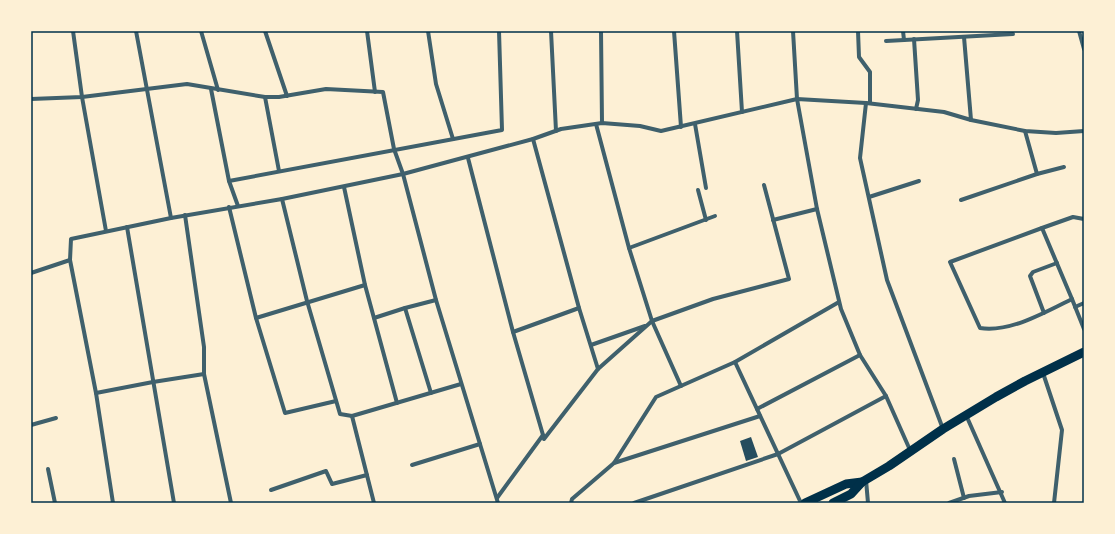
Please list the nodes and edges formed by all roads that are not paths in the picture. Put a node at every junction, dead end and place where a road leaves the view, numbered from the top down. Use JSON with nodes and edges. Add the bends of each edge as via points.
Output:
{"nodes":[{"id":1,"x":73,"y":31,"type":"edge"},
{"id":2,"x":136,"y":31,"type":"edge"},
{"id":3,"x":201,"y":31,"type":"edge"},
{"id":4,"x":265,"y":31,"type":"edge"},
{"id":5,"x":368,"y":31,"type":"edge"},
{"id":6,"x":428,"y":31,"type":"edge"},
{"id":7,"x":499,"y":31,"type":"edge"},
{"id":8,"x":551,"y":31,"type":"edge"},
{"id":9,"x":601,"y":31,"type":"edge"},
{"id":10,"x":674,"y":31,"type":"edge"},
{"id":11,"x":737,"y":31,"type":"edge"},
{"id":12,"x":793,"y":31,"type":"edge"},
{"id":13,"x":858,"y":31,"type":"edge"},
{"id":14,"x":904,"y":31,"type":"edge"},
{"id":15,"x":1079,"y":31,"type":"edge"},
{"id":16,"x":1013,"y":34,"type":"dead end"},
{"id":17,"x":964,"y":37,"type":"junction"},
{"id":18,"x":914,"y":39,"type":"junction"},
{"id":19,"x":904,"y":40,"type":"junction"},
{"id":20,"x":886,"y":41,"type":"dead end"},
{"id":21,"x":1084,"y":49,"type":"edge"},
{"id":22,"x":211,"y":89,"type":"junction"},
{"id":23,"x":146,"y":90,"type":"junction"},
{"id":24,"x":218,"y":90,"type":"junction"},
{"id":25,"x":375,"y":92,"type":"junction"},
{"id":26,"x":287,"y":96,"type":"junction"},
{"id":27,"x":82,"y":97,"type":"junction"},
{"id":28,"x":264,"y":97,"type":"junction"},
{"id":29,"x":31,"y":99,"type":"edge"},
{"id":30,"x":798,"y":99,"type":"junction"},
{"id":31,"x":868,"y":103,"type":"junction"},
{"id":32,"x":916,"y":109,"type":"junction"},
{"id":33,"x":742,"y":112,"type":"junction"},
{"id":34,"x":971,"y":120,"type":"junction"},
{"id":35,"x":602,"y":123,"type":"junction"},
{"id":36,"x":596,"y":124,"type":"junction"},
{"id":37,"x":695,"y":124,"type":"junction"},
{"id":38,"x":681,"y":127,"type":"junction"},
{"id":39,"x":556,"y":131,"type":"junction"},
{"id":40,"x":1025,"y":131,"type":"junction"},
{"id":41,"x":1084,"y":131,"type":"edge"},
{"id":42,"x":452,"y":139,"type":"junction"},
{"id":43,"x":533,"y":140,"type":"junction"},
{"id":44,"x":394,"y":149,"type":"junction"},
{"id":45,"x":468,"y":158,"type":"junction"},
{"id":46,"x":1064,"y":167,"type":"dead end"},
{"id":47,"x":279,"y":171,"type":"junction"},
{"id":48,"x":403,"y":174,"type":"junction"},
{"id":49,"x":1037,"y":174,"type":"junction"},
{"id":50,"x":229,"y":181,"type":"junction"},
{"id":51,"x":919,"y":181,"type":"dead end"},
{"id":52,"x":764,"y":184,"type":"dead end"},
{"id":53,"x":344,"y":187,"type":"junction"},
{"id":54,"x":706,"y":188,"type":"dead end"},
{"id":55,"x":698,"y":190,"type":"dead end"},
{"id":56,"x":869,"y":197,"type":"junction"},
{"id":57,"x":282,"y":200,"type":"junction"},
{"id":58,"x":961,"y":200,"type":"dead end"},
{"id":59,"x":238,"y":206,"type":"junction"},
{"id":60,"x":229,"y":207,"type":"junction"},
{"id":61,"x":817,"y":209,"type":"junction"},
{"id":62,"x":185,"y":215,"type":"junction"},
{"id":63,"x":715,"y":216,"type":"dead end"},
{"id":64,"x":171,"y":218,"type":"junction"},
{"id":65,"x":1084,"y":219,"type":"edge"},
{"id":66,"x":706,"y":220,"type":"junction"},
{"id":67,"x":774,"y":220,"type":"junction"},
{"id":68,"x":127,"y":226,"type":"junction"},
{"id":69,"x":1042,"y":228,"type":"junction"},
{"id":70,"x":106,"y":231,"type":"junction"},
{"id":71,"x":629,"y":248,"type":"junction"},
{"id":72,"x":70,"y":260,"type":"junction"},
{"id":73,"x":1057,"y":263,"type":"junction"},
{"id":74,"x":31,"y":273,"type":"edge"},
{"id":75,"x":365,"y":285,"type":"junction"},
{"id":76,"x":1072,"y":299,"type":"junction"},
{"id":77,"x":436,"y":300,"type":"junction"},
{"id":78,"x":307,"y":301,"type":"junction"},
{"id":79,"x":839,"y":302,"type":"junction"},
{"id":80,"x":1084,"y":303,"type":"edge"},
{"id":81,"x":1075,"y":307,"type":"junction"},
{"id":82,"x":405,"y":308,"type":"junction"},
{"id":83,"x":580,"y":308,"type":"junction"},
{"id":84,"x":1044,"y":313,"type":"junction"},
{"id":85,"x":256,"y":318,"type":"junction"},
{"id":86,"x":374,"y":318,"type":"junction"},
{"id":87,"x":652,"y":321,"type":"junction"},
{"id":88,"x":648,"y":325,"type":"junction"},
{"id":89,"x":1084,"y":329,"type":"edge"},
{"id":90,"x":513,"y":332,"type":"junction"},
{"id":91,"x":591,"y":345,"type":"junction"},
{"id":92,"x":1084,"y":352,"type":"edge"},
{"id":93,"x":860,"y":355,"type":"junction"},
{"id":94,"x":734,"y":362,"type":"junction"},
{"id":95,"x":598,"y":369,"type":"junction"},
{"id":96,"x":1043,"y":372,"type":"junction"},
{"id":97,"x":204,"y":374,"type":"junction"},
{"id":98,"x":153,"y":382,"type":"junction"},
{"id":99,"x":461,"y":384,"type":"junction"},
{"id":100,"x":681,"y":386,"type":"junction"},
{"id":101,"x":96,"y":393,"type":"junction"},
{"id":102,"x":431,"y":393,"type":"junction"},
{"id":103,"x":886,"y":396,"type":"junction"},
{"id":104,"x":336,"y":401,"type":"junction"},
{"id":105,"x":397,"y":403,"type":"junction"},
{"id":106,"x":757,"y":409,"type":"junction"},
{"id":107,"x":966,"y":415,"type":"junction"},
{"id":108,"x":352,"y":416,"type":"junction"},
{"id":109,"x":760,"y":416,"type":"junction"},
{"id":110,"x":56,"y":418,"type":"dead end"},
{"id":111,"x":31,"y":425,"type":"edge"},
{"id":112,"x":943,"y":429,"type":"junction"},
{"id":113,"x":543,"y":435,"type":"junction"},
{"id":114,"x":480,"y":444,"type":"junction"},
{"id":115,"x":910,"y":451,"type":"junction"},
{"id":116,"x":778,"y":454,"type":"junction"},
{"id":117,"x":954,"y":459,"type":"dead end"},
{"id":118,"x":614,"y":463,"type":"junction"},
{"id":119,"x":412,"y":465,"type":"dead end"},
{"id":120,"x":48,"y":469,"type":"dead end"},
{"id":121,"x":367,"y":475,"type":"junction"},
{"id":122,"x":864,"y":481,"type":"junction"},
{"id":123,"x":271,"y":490,"type":"dead end"},
{"id":124,"x":1002,"y":492,"type":"junction"},
{"id":125,"x":964,"y":498,"type":"junction"},
{"id":126,"x":497,"y":502,"type":"edge"},
{"id":127,"x":55,"y":503,"type":"edge"},
{"id":128,"x":113,"y":503,"type":"edge"},
{"id":129,"x":174,"y":503,"type":"edge"},
{"id":130,"x":231,"y":503,"type":"edge"},
{"id":131,"x":374,"y":503,"type":"edge"},
{"id":132,"x":571,"y":503,"type":"edge"},
{"id":133,"x":634,"y":503,"type":"edge"},
{"id":134,"x":801,"y":503,"type":"edge"},
{"id":135,"x":805,"y":503,"type":"edge"},
{"id":136,"x":833,"y":503,"type":"edge"},
{"id":137,"x":868,"y":503,"type":"edge"},
{"id":138,"x":949,"y":503,"type":"edge"},
{"id":139,"x":1005,"y":503,"type":"edge"},
{"id":140,"x":1054,"y":503,"type":"edge"}],
"edges":[{"from":1,"to":27,"type":"street"},
{"from":2,"to":23,"type":"street"},
{"from":3,"to":24,"type":"street"},
{"from":4,"to":26,"type":"street"},
{"from":5,"to":25,"type":"street"},
{"from":6,"to":42,"type":"street","via":[[436,84]]},
{"from":7,"to":42,"type":"street","via":[[502,130]]},
{"from":8,"to":39,"type":"street"},
{"from":9,"to":35,"type":"street"},
{"from":10,"to":38,"type":"street"},
{"from":11,"to":33,"type":"street"},
{"from":12,"to":30,"type":"street"},
{"from":13,"to":31,"type":"street","via":[[859,57],[870,72]]},
{"from":14,"to":19,"type":"street"},
{"from":15,"to":21,"type":"street"},
{"from":16,"to":17,"type":"street"},
{"from":17,"to":18,"type":"street"},
{"from":17,"to":34,"type":"street"},
{"from":18,"to":19,"type":"street"},
{"from":18,"to":32,"type":"street","via":[[918,100]]},
{"from":19,"to":20,"type":"street"},
{"from":22,"to":23,"type":"street","via":[[187,84]]},
{"from":22,"to":24,"type":"street"},
{"from":22,"to":50,"type":"street"},
{"from":23,"to":27,"type":"street"},
{"from":23,"to":64,"type":"street"},
{"from":24,"to":28,"type":"street"},
{"from":25,"to":26,"type":"street","via":[[326,89]]},
{"from":25,"to":44,"type":"street","via":[[383,92]]},
{"from":26,"to":28,"type":"street"},
{"from":27,"to":29,"type":"street"},
{"from":27,"to":70,"type":"street"},
{"from":28,"to":47,"type":"street"},
{"from":30,"to":31,"type":"street"},
{"from":30,"to":33,"type":"street"},
{"from":30,"to":61,"type":"street"},
{"from":31,"to":32,"type":"street"},
{"from":31,"to":56,"type":"street","via":[[860,158]]},
{"from":32,"to":34,"type":"street","via":[[944,112]]},
{"from":33,"to":37,"type":"street"},
{"from":34,"to":40,"type":"street"},
{"from":35,"to":36,"type":"street"},
{"from":35,"to":38,"type":"street","via":[[640,126],[661,131]]},
{"from":36,"to":39,"type":"street"},
{"from":36,"to":71,"type":"street"},
{"from":37,"to":38,"type":"street"},
{"from":37,"to":54,"type":"street"},
{"from":39,"to":43,"type":"street"},
{"from":40,"to":41,"type":"street"},
{"from":40,"to":49,"type":"street"},
{"from":42,"to":44,"type":"street"},
{"from":43,"to":45,"type":"street"},
{"from":43,"to":83,"type":"street"},
{"from":44,"to":47,"type":"street"},
{"from":44,"to":48,"type":"street"},
{"from":45,"to":48,"type":"street"},
{"from":45,"to":90,"type":"street"},
{"from":46,"to":49,"type":"street"},
{"from":47,"to":50,"type":"street"},
{"from":48,"to":53,"type":"street"},
{"from":48,"to":77,"type":"street"},
{"from":49,"to":58,"type":"street"},
{"from":50,"to":59,"type":"street"},
{"from":51,"to":56,"type":"street"},
{"from":52,"to":67,"type":"street"},
{"from":53,"to":57,"type":"street"},
{"from":53,"to":75,"type":"street"},
{"from":55,"to":66,"type":"street"},
{"from":56,"to":112,"type":"street","via":[[887,280]]},
{"from":57,"to":59,"type":"street"},
{"from":57,"to":78,"type":"street"},
{"from":59,"to":60,"type":"street"},
{"from":60,"to":62,"type":"street"},
{"from":60,"to":85,"type":"street"},
{"from":61,"to":67,"type":"street"},
{"from":61,"to":79,"type":"street"},
{"from":62,"to":64,"type":"street"},
{"from":62,"to":97,"type":"street","via":[[204,347]]},
{"from":63,"to":66,"type":"street"},
{"from":64,"to":68,"type":"street"},
{"from":65,"to":69,"type":"street","via":[[1073,217]]},
{"from":66,"to":71,"type":"street"},
{"from":67,"to":87,"type":"street","via":[[789,279],[713,299]]},
{"from":68,"to":70,"type":"street"},
{"from":68,"to":98,"type":"street"},
{"from":69,"to":73,"type":"street"},
{"from":69,"to":84,"type":"street","via":[[950,262],[980,328],[998,329]]},
{"from":70,"to":72,"type":"street","via":[[71,239]]},
{"from":71,"to":87,"type":"street"},
{"from":72,"to":74,"type":"street"},
{"from":72,"to":101,"type":"street"},
{"from":73,"to":76,"type":"street"},
{"from":73,"to":84,"type":"street","via":[[1033,272],[1030,276]]},
{"from":75,"to":78,"type":"street"},
{"from":75,"to":86,"type":"street"},
{"from":76,"to":81,"type":"street"},
{"from":76,"to":84,"type":"street"},
{"from":77,"to":82,"type":"street"},
{"from":77,"to":99,"type":"street"},
{"from":78,"to":85,"type":"street"},
{"from":78,"to":104,"type":"street"},
{"from":79,"to":93,"type":"street"},
{"from":79,"to":94,"type":"street"},
{"from":80,"to":81,"type":"street"},
{"from":81,"to":89,"type":"street"},
{"from":82,"to":86,"type":"street"},
{"from":82,"to":102,"type":"street"},
{"from":83,"to":90,"type":"street"},
{"from":83,"to":91,"type":"street"},
{"from":85,"to":104,"type":"street","via":[[285,413]]},
{"from":86,"to":105,"type":"street"},
{"from":87,"to":88,"type":"street"},
{"from":87,"to":100,"type":"street"},
{"from":88,"to":91,"type":"street"},
{"from":88,"to":95,"type":"street"},
{"from":90,"to":113,"type":"street"},
{"from":91,"to":95,"type":"street"},
{"from":92,"to":96,"type":"main road"},
{"from":93,"to":103,"type":"street"},
{"from":93,"to":106,"type":"street"},
{"from":94,"to":100,"type":"street"},
{"from":94,"to":106,"type":"street"},
{"from":95,"to":113,"type":"street","via":[[544,439]]},
{"from":96,"to":107,"type":"main road"},
{"from":96,"to":140,"type":"street","via":[[1062,430]]},
{"from":97,"to":98,"type":"street"},
{"from":97,"to":130,"type":"street"},
{"from":98,"to":101,"type":"street"},
{"from":98,"to":129,"type":"street"},
{"from":99,"to":102,"type":"street"},
{"from":99,"to":114,"type":"street"},
{"from":100,"to":118,"type":"street","via":[[656,397]]},
{"from":101,"to":128,"type":"street"},
{"from":102,"to":105,"type":"street"},
{"from":103,"to":115,"type":"street"},
{"from":103,"to":116,"type":"street"},
{"from":104,"to":108,"type":"street","via":[[340,414]]},
{"from":105,"to":108,"type":"street"},
{"from":106,"to":109,"type":"street"},
{"from":107,"to":112,"type":"main road"},
{"from":107,"to":124,"type":"street"},
{"from":108,"to":121,"type":"street"},
{"from":109,"to":116,"type":"street"},
{"from":109,"to":118,"type":"street"},
{"from":110,"to":111,"type":"street"},
{"from":112,"to":115,"type":"main road"},
{"from":113,"to":126,"type":"street"},
{"from":114,"to":119,"type":"street"},
{"from":114,"to":126,"type":"street"},
{"from":115,"to":122,"type":"main road"},
{"from":116,"to":133,"type":"street"},
{"from":116,"to":134,"type":"street"},
{"from":117,"to":125,"type":"street"},
{"from":118,"to":132,"type":"street","via":[[572,499]]},
{"from":120,"to":127,"type":"street"},
{"from":121,"to":123,"type":"street","via":[[332,484],[326,471]]},
{"from":121,"to":131,"type":"street"},
{"from":122,"to":135,"type":"main road","via":[[846,484]]},
{"from":122,"to":136,"type":"main road","via":[[851,494]]},
{"from":122,"to":137,"type":"street"},
{"from":124,"to":125,"type":"street"},
{"from":124,"to":139,"type":"street"},
{"from":125,"to":138,"type":"street"}]}
